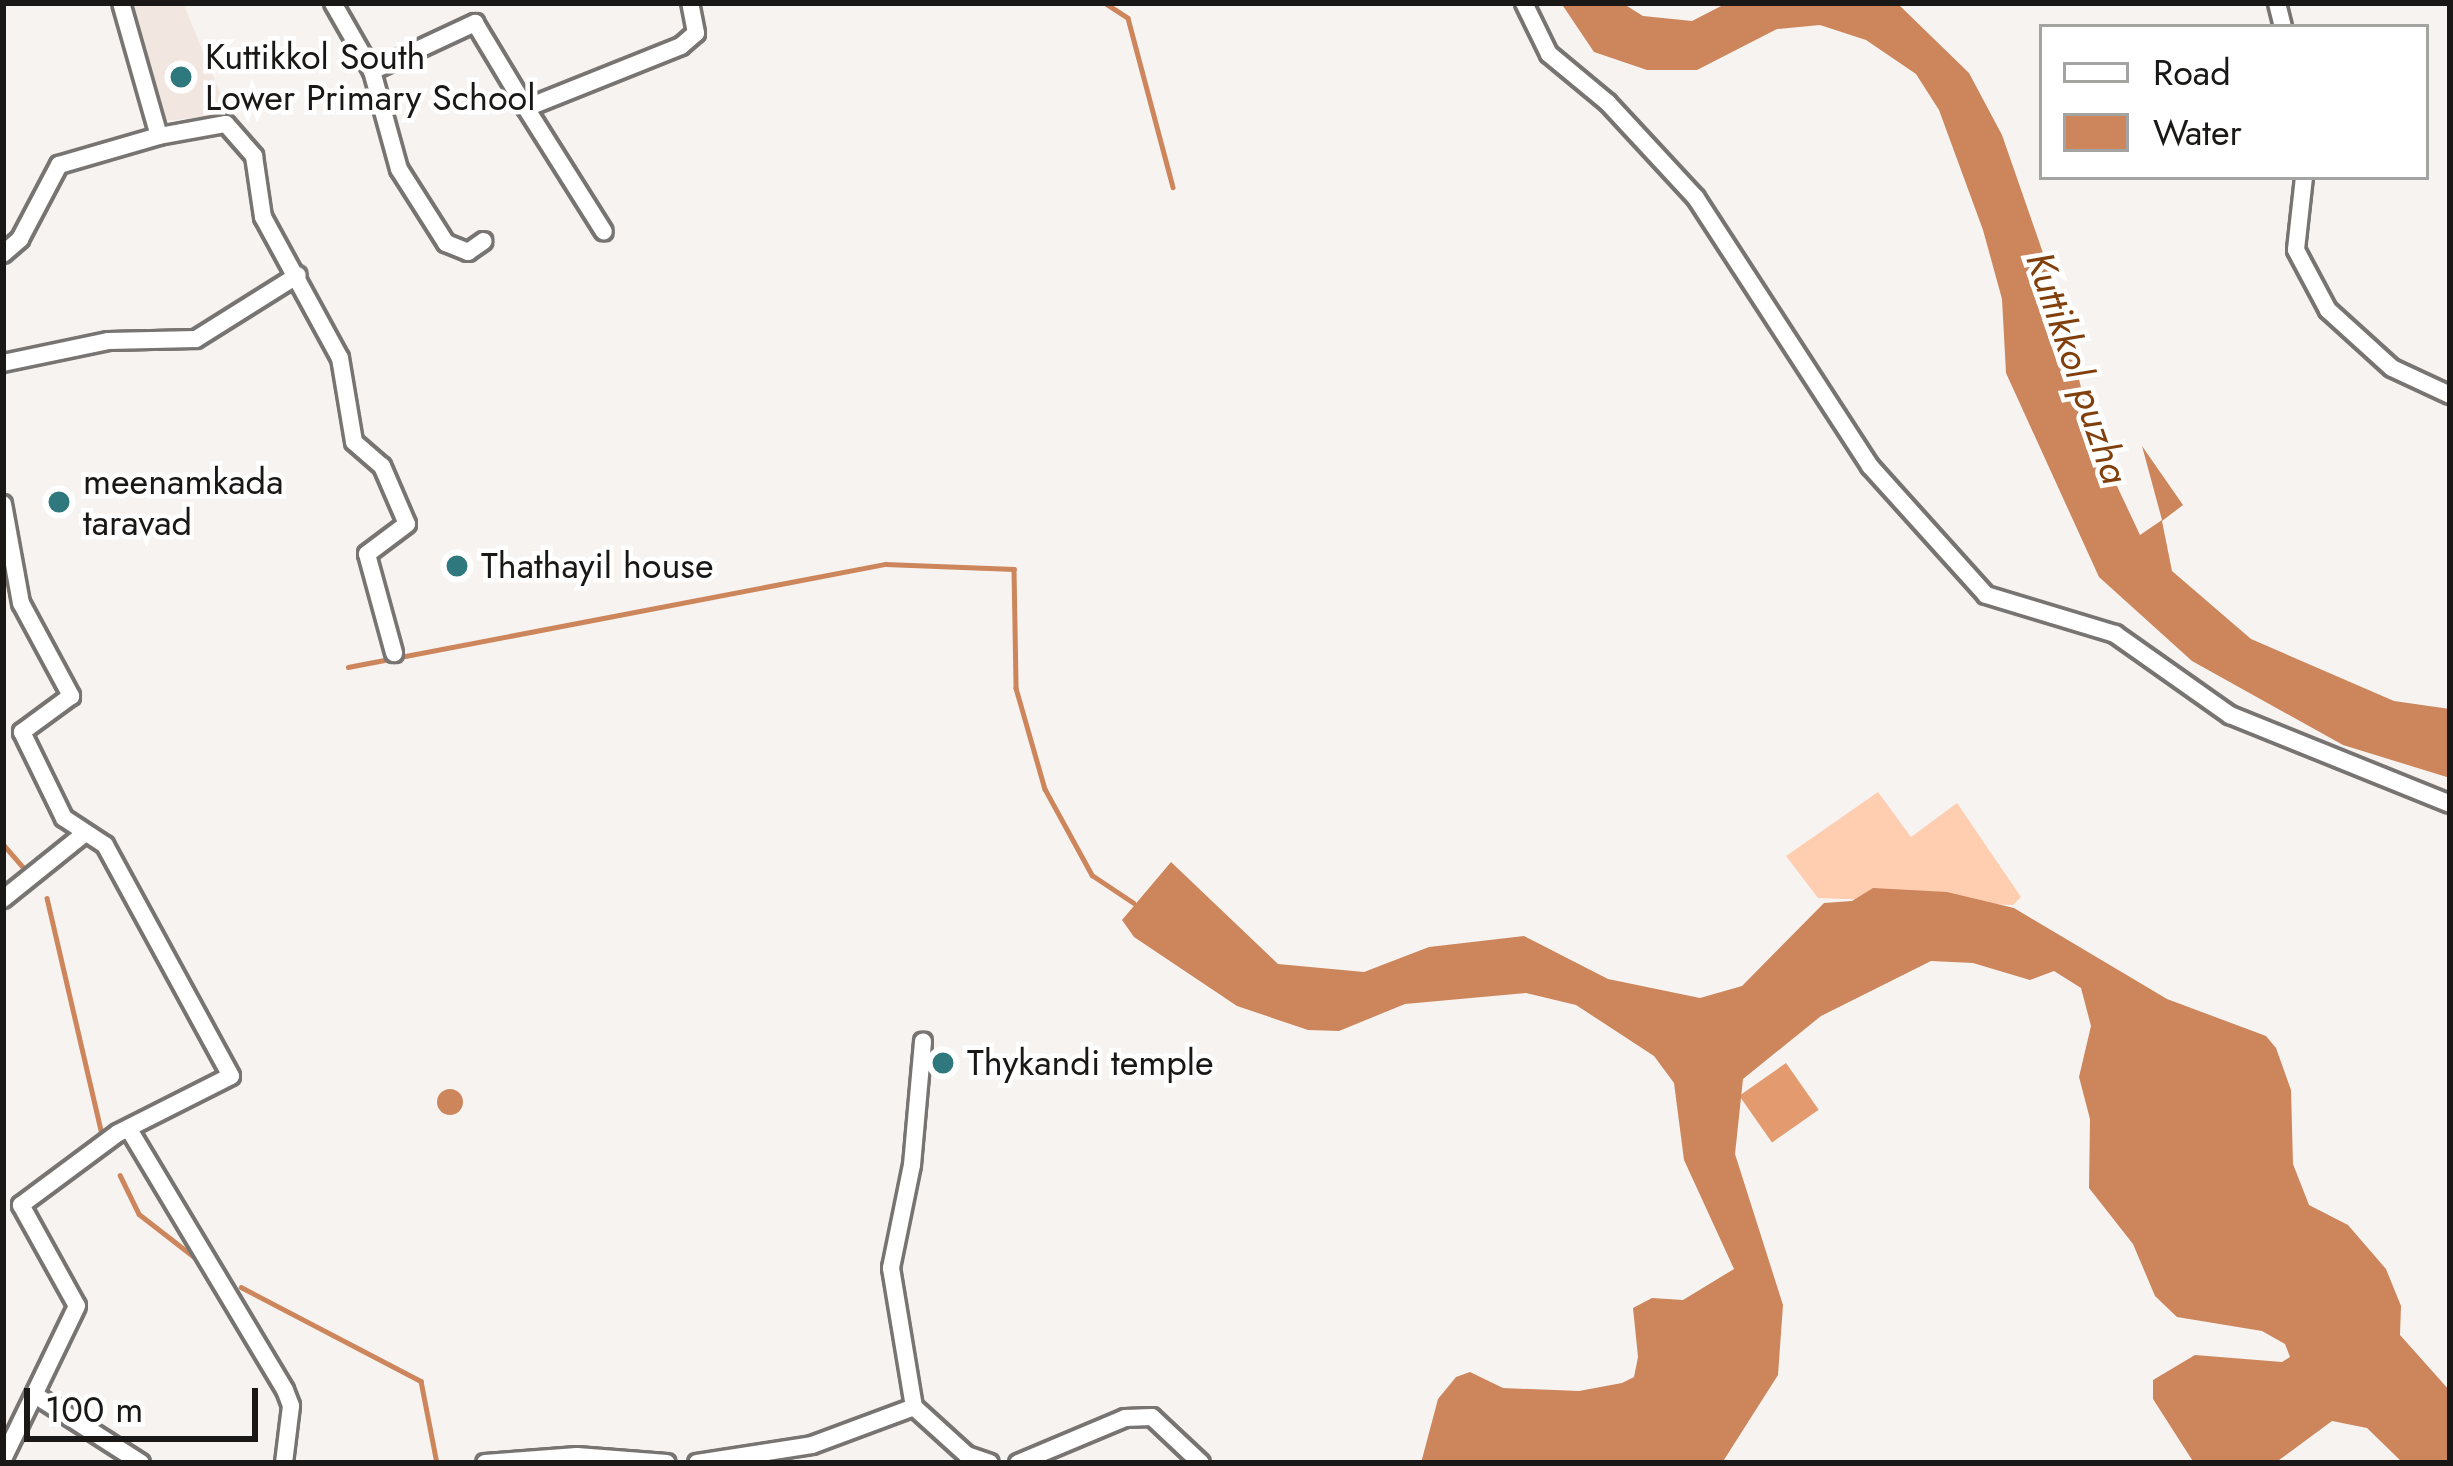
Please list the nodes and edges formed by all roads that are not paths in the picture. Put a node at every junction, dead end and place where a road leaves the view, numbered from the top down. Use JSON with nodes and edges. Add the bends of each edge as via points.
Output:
{"nodes":[{"id":1,"x":121,"y":3,"type":"edge"},
{"id":2,"x":333,"y":3,"type":"edge"},
{"id":3,"x":463,"y":3,"type":"edge"},
{"id":4,"x":690,"y":3,"type":"edge"},
{"id":5,"x":1524,"y":3,"type":"edge"},
{"id":6,"x":475,"y":22,"type":"junction"},
{"id":7,"x":372,"y":71,"type":"junction"},
{"id":8,"x":526,"y":108,"type":"junction"},
{"id":9,"x":159,"y":136,"type":"junction"},
{"id":10,"x":2304,"y":180,"type":"edge"},
{"id":11,"x":604,"y":232,"type":"dead end"},
{"id":12,"x":484,"y":241,"type":"dead end"},
{"id":13,"x":3,"y":254,"type":"edge"},
{"id":14,"x":298,"y":274,"type":"junction"},
{"id":15,"x":3,"y":363,"type":"edge"},
{"id":16,"x":2450,"y":394,"type":"edge"},
{"id":17,"x":3,"y":505,"type":"edge"},
{"id":18,"x":394,"y":653,"type":"dead end"},
{"id":19,"x":2450,"y":804,"type":"edge"},
{"id":20,"x":85,"y":833,"type":"junction"},
{"id":21,"x":3,"y":899,"type":"edge"},
{"id":22,"x":923,"y":1041,"type":"dead end"},
{"id":23,"x":130,"y":1131,"type":"junction"},
{"id":24,"x":34,"y":1395,"type":"junction"},
{"id":25,"x":914,"y":1407,"type":"junction"},
{"id":26,"x":3,"y":1459,"type":"edge"},
{"id":27,"x":141,"y":1463,"type":"edge"},
{"id":28,"x":284,"y":1463,"type":"edge"},
{"id":29,"x":484,"y":1463,"type":"edge"},
{"id":30,"x":667,"y":1463,"type":"edge"},
{"id":31,"x":697,"y":1463,"type":"edge"},
{"id":32,"x":989,"y":1463,"type":"edge"},
{"id":33,"x":1018,"y":1463,"type":"edge"},
{"id":34,"x":1201,"y":1463,"type":"edge"}],
"edges":[{"from":1,"to":9,"type":"street"},
{"from":2,"to":7,"type":"street"},
{"from":3,"to":6,"type":"street"},
{"from":4,"to":8,"type":"street","via":[[696,33],[681,46]]},
{"from":5,"to":19,"type":"street","via":[[1549,54],[1608,103],[1696,198],[1870,466],[1986,595],[2115,634],[2230,716]]},
{"from":6,"to":7,"type":"street"},
{"from":6,"to":8,"type":"street"},
{"from":7,"to":12,"type":"street","via":[[399,169],[446,243],[468,252]]},
{"from":8,"to":11,"type":"street"},
{"from":9,"to":13,"type":"street","via":[[58,165],[20,239]]},
{"from":9,"to":14,"type":"street","via":[[226,124],[241,137],[254,156],[263,217]]},
{"from":10,"to":16,"type":"street","via":[[2296,250],[2328,310],[2392,368]]},
{"from":14,"to":15,"type":"street","via":[[196,339],[108,341]]},
{"from":14,"to":18,"type":"street","via":[[340,358],[354,442],[382,466],[406,524],[367,554]]},
{"from":17,"to":20,"type":"street","via":[[21,603],[70,696],[22,732],[64,818]]},
{"from":20,"to":21,"type":"street"},
{"from":20,"to":23,"type":"street","via":[[105,845],[232,1076]]},
{"from":22,"to":25,"type":"street","via":[[912,1165],[891,1268]]},
{"from":23,"to":24,"type":"street","via":[[21,1205],[77,1306]]},
{"from":23,"to":28,"type":"street","via":[[285,1390],[291,1406]]},
{"from":24,"to":26,"type":"street"},
{"from":24,"to":27,"type":"street"},
{"from":25,"to":31,"type":"street","via":[[812,1445]]},
{"from":25,"to":32,"type":"street","via":[[967,1455]]},
{"from":29,"to":30,"type":"street","via":[[577,1456]]},
{"from":33,"to":34,"type":"street","via":[[1125,1418],[1152,1417]]}]}
